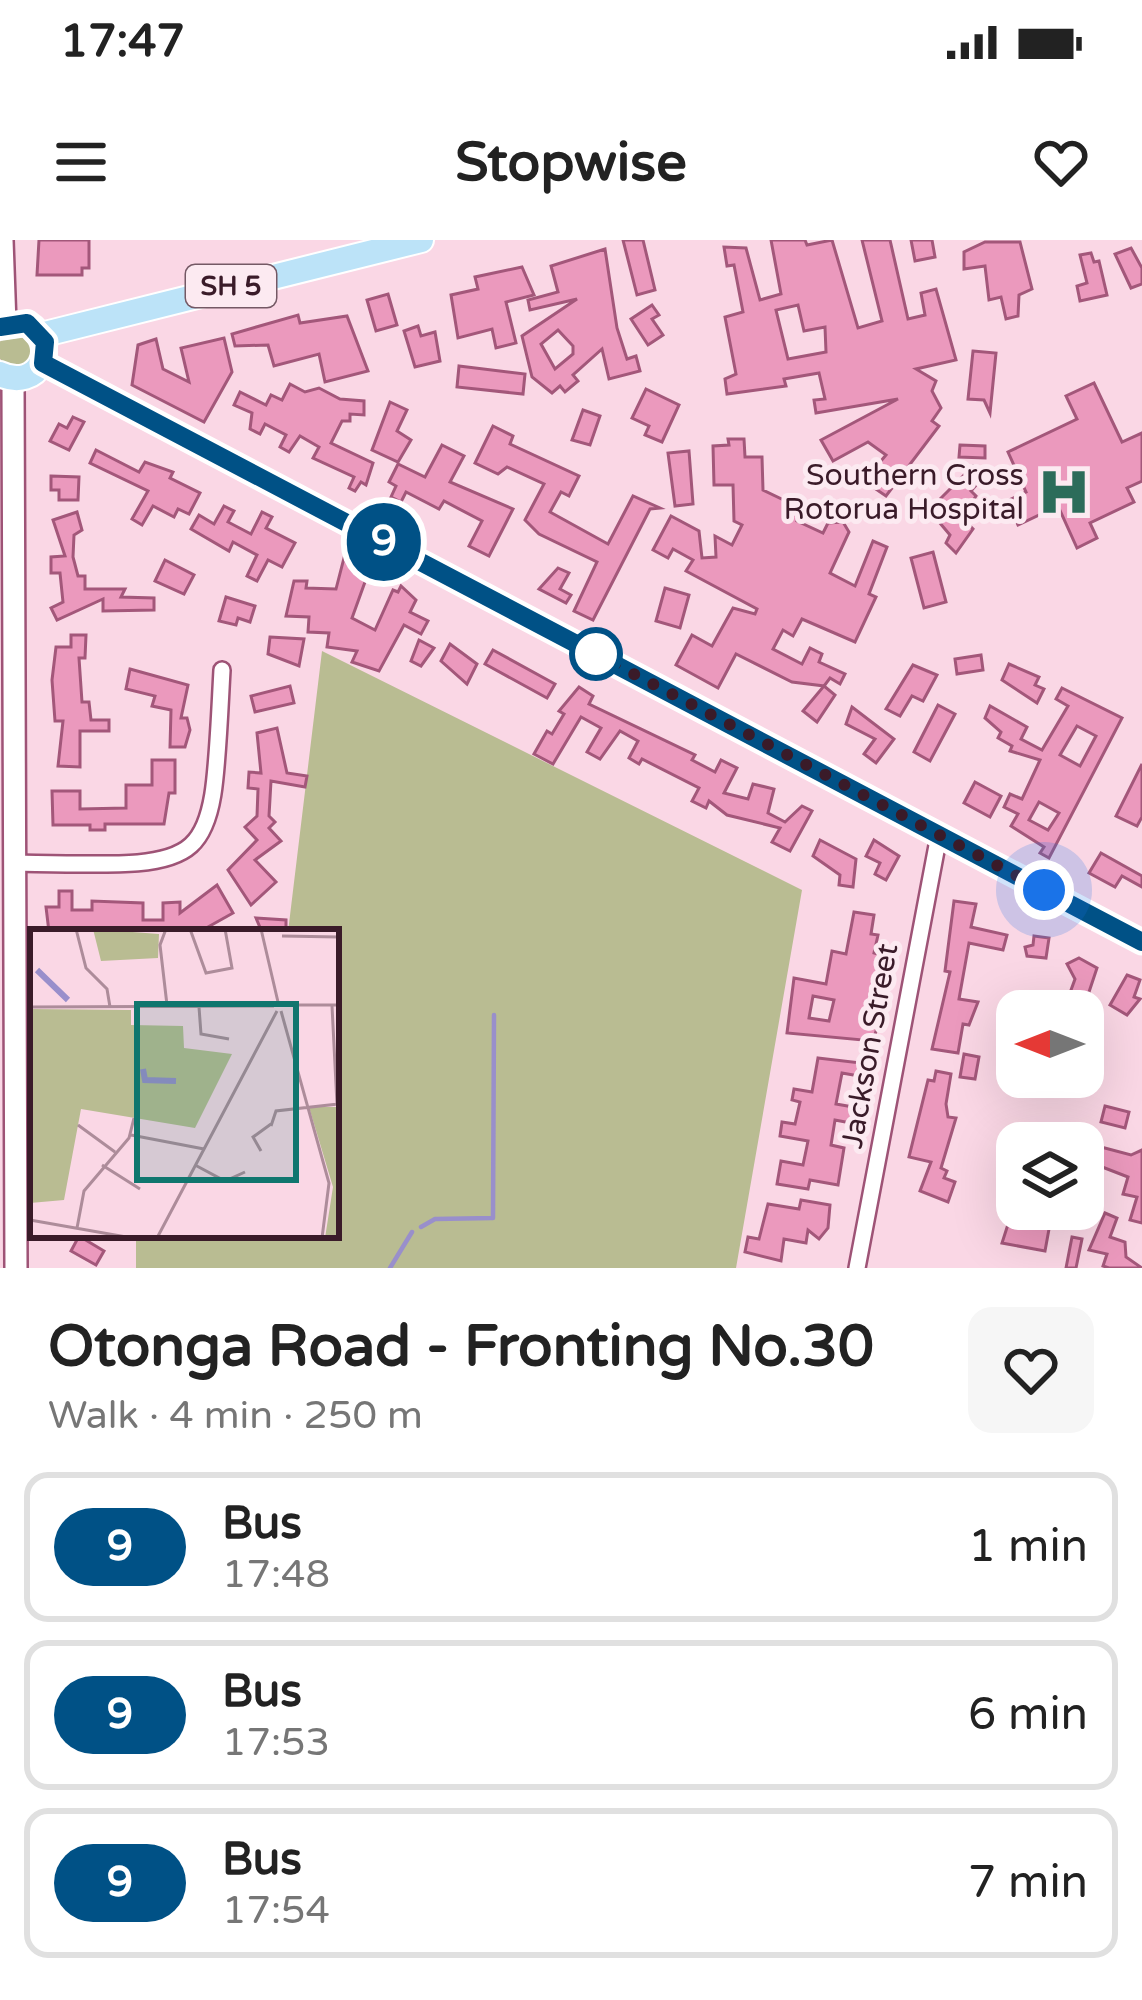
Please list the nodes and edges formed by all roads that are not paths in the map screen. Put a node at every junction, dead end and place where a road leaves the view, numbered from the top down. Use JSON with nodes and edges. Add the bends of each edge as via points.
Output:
{"nodes":[{"id":1,"x":2,"y":240,"type":"edge"},
{"id":2,"x":421,"y":240,"type":"edge"},
{"id":3,"x":2,"y":326,"type":"edge"},
{"id":4,"x":41,"y":335,"type":"junction"},
{"id":5,"x":43,"y":363,"type":"junction"},
{"id":6,"x":7,"y":377,"type":"edge"},
{"id":7,"x":222,"y":670,"type":"dead end"},
{"id":8,"x":939,"y":835,"type":"junction"},
{"id":9,"x":16,"y":863,"type":"junction"},
{"id":10,"x":1142,"y":942,"type":"edge"},
{"id":11,"x":8,"y":1073,"type":"edge"},
{"id":12,"x":16,"y":1268,"type":"edge"},
{"id":13,"x":857,"y":1268,"type":"edge"}],
"edges":[{"from":1,"to":3,"type":"main road"},
{"from":2,"to":4,"type":"highway","number":"SH 5"},
{"from":3,"to":4,"type":"highway","via":[[27,323]]},
{"from":4,"to":5,"type":"highway"},
{"from":5,"to":6,"type":"highway","via":[[31,376]]},
{"from":5,"to":8,"type":"street"},
{"from":6,"to":9,"type":"main road"},
{"from":7,"to":9,"type":"street","via":[[215,799],[189,851],[151,864]]},
{"from":8,"to":10,"type":"street"},
{"from":8,"to":13,"type":"street","name":"Jackson Street"},
{"from":9,"to":11,"type":"main road"},
{"from":11,"to":12,"type":"main road"}]}
